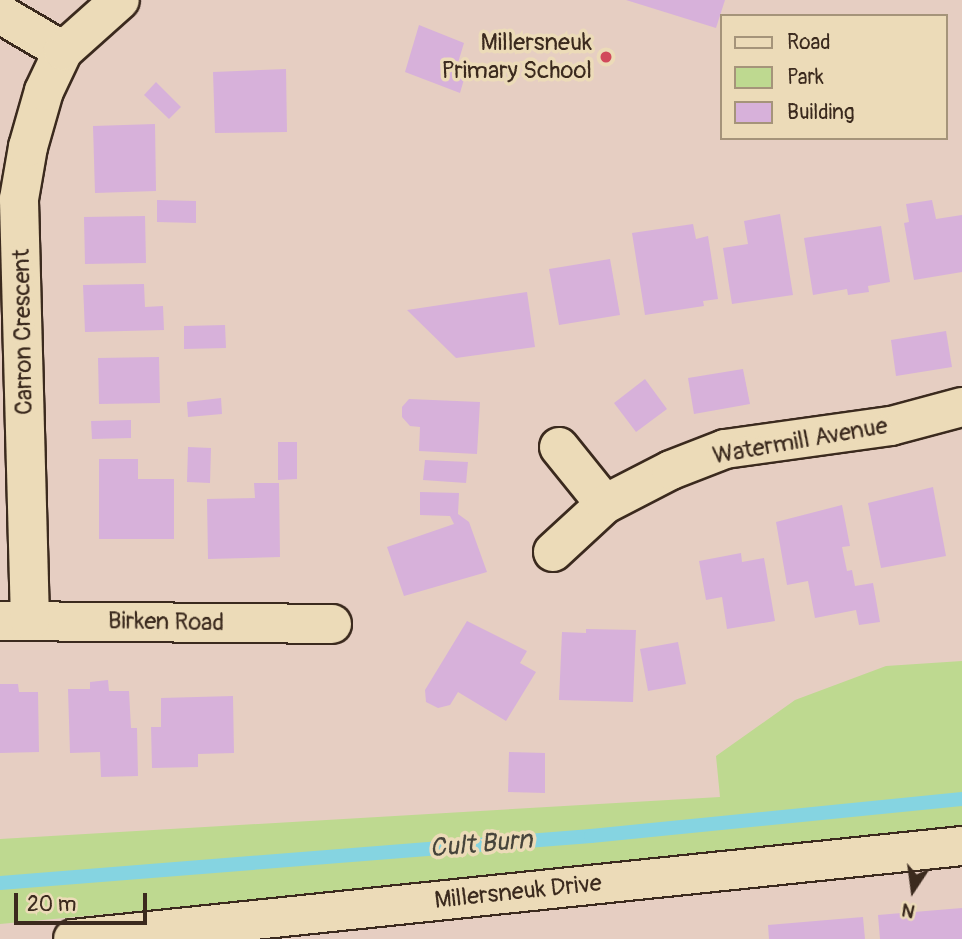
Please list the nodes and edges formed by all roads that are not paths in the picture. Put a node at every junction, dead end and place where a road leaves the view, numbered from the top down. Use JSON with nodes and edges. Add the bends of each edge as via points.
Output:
{"nodes":[{"id":1,"x":120,"y":0,"type":"edge"},
{"id":2,"x":0,"y":15,"type":"edge"},
{"id":3,"x":64,"y":51,"type":"junction"},
{"id":4,"x":962,"y":407,"type":"edge"},
{"id":5,"x":559,"y":447,"type":"dead end"},
{"id":6,"x":605,"y":504,"type":"junction"},
{"id":7,"x":553,"y":552,"type":"dead end"},
{"id":8,"x":15,"y":621,"type":"edge"},
{"id":9,"x":332,"y":624,"type":"dead end"},
{"id":10,"x":962,"y":846,"type":"edge"},
{"id":11,"x":74,"y":939,"type":"edge"}],
"edges":[{"from":1,"to":3,"type":"street","name":"Carron Crescent"},
{"from":2,"to":3,"type":"street"},
{"from":3,"to":8,"type":"street","name":"Carron Crescent","via":[[44,92],[19,200]]},
{"from":4,"to":6,"type":"street","name":"Watermill Avenue","via":[[891,426],[725,449]]},
{"from":5,"to":6,"type":"street"},
{"from":6,"to":7,"type":"street","name":"Watermill Avenue"},
{"from":8,"to":9,"type":"street","name":"Birken Road"},
{"from":10,"to":11,"type":"street","name":"Millersneuk Drive"}]}
